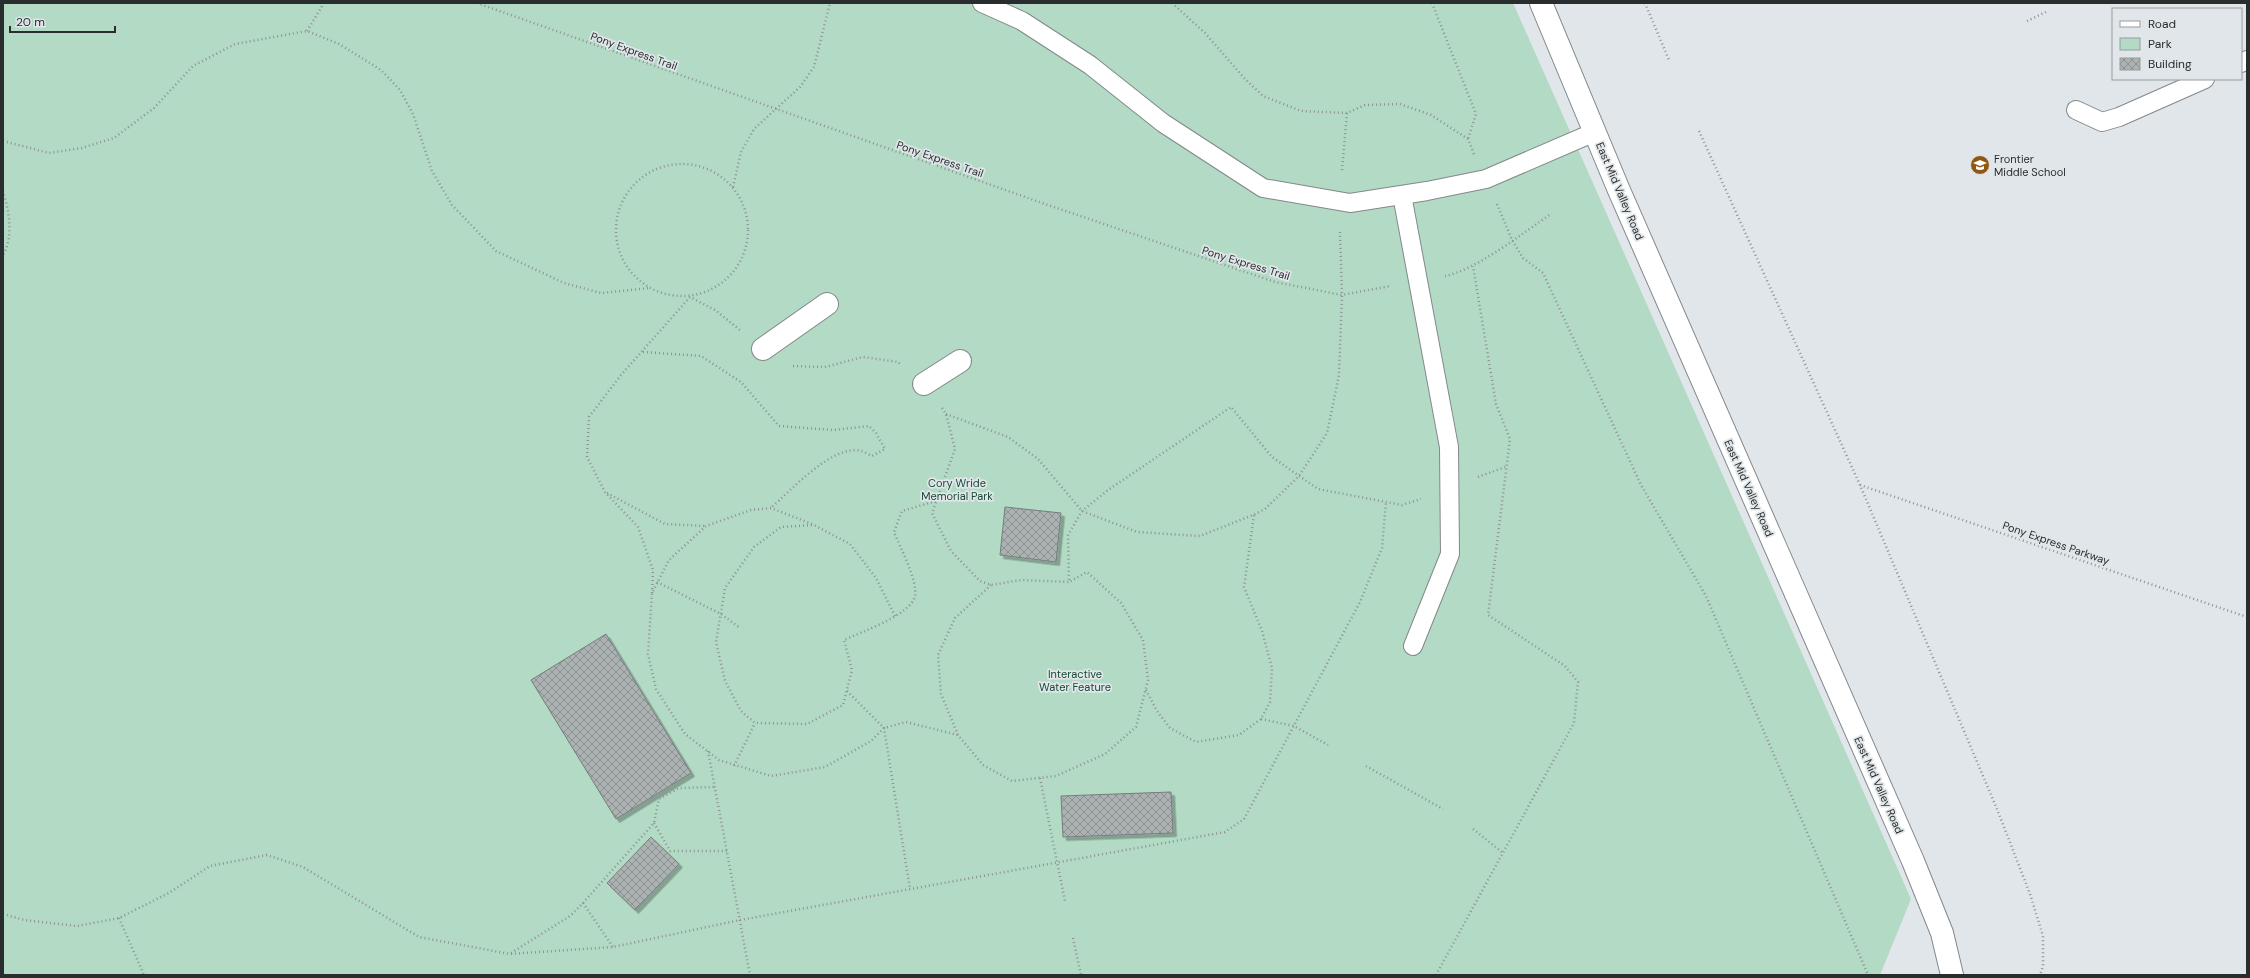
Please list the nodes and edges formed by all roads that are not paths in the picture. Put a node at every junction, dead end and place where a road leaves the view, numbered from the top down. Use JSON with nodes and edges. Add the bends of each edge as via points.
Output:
{"nodes":[{"id":1,"x":982,"y":3,"type":"edge"},
{"id":2,"x":1541,"y":3,"type":"edge"},
{"id":3,"x":2203,"y":80,"type":"edge"},
{"id":4,"x":2076,"y":110,"type":"dead end"},
{"id":5,"x":1595,"y":132,"type":"junction"},
{"id":6,"x":1402,"y":195,"type":"junction"},
{"id":7,"x":827,"y":304,"type":"dead end"},
{"id":8,"x":763,"y":349,"type":"road end"},
{"id":9,"x":960,"y":361,"type":"dead end"},
{"id":10,"x":924,"y":384,"type":"road end"},
{"id":11,"x":1413,"y":646,"type":"dead end"},
{"id":12,"x":1952,"y":975,"type":"edge"}],
"edges":[{"from":1,"to":6,"type":"lane","via":[[1022,21],[1090,65],[1163,123],[1263,188],[1350,203]]},
{"from":2,"to":5,"type":"street","name":"East Mid Valley Road"},
{"from":3,"to":4,"type":"lane","via":[[2102,122]]},
{"from":5,"to":6,"type":"lane","via":[[1486,179]]},
{"from":5,"to":12,"type":"street","name":"East Mid Valley Road","via":[[1913,861],[1942,933]]},
{"from":6,"to":11,"type":"lane","via":[[1449,447],[1450,554]]},
{"from":7,"to":8,"type":"street"},
{"from":9,"to":10,"type":"street"}]}
